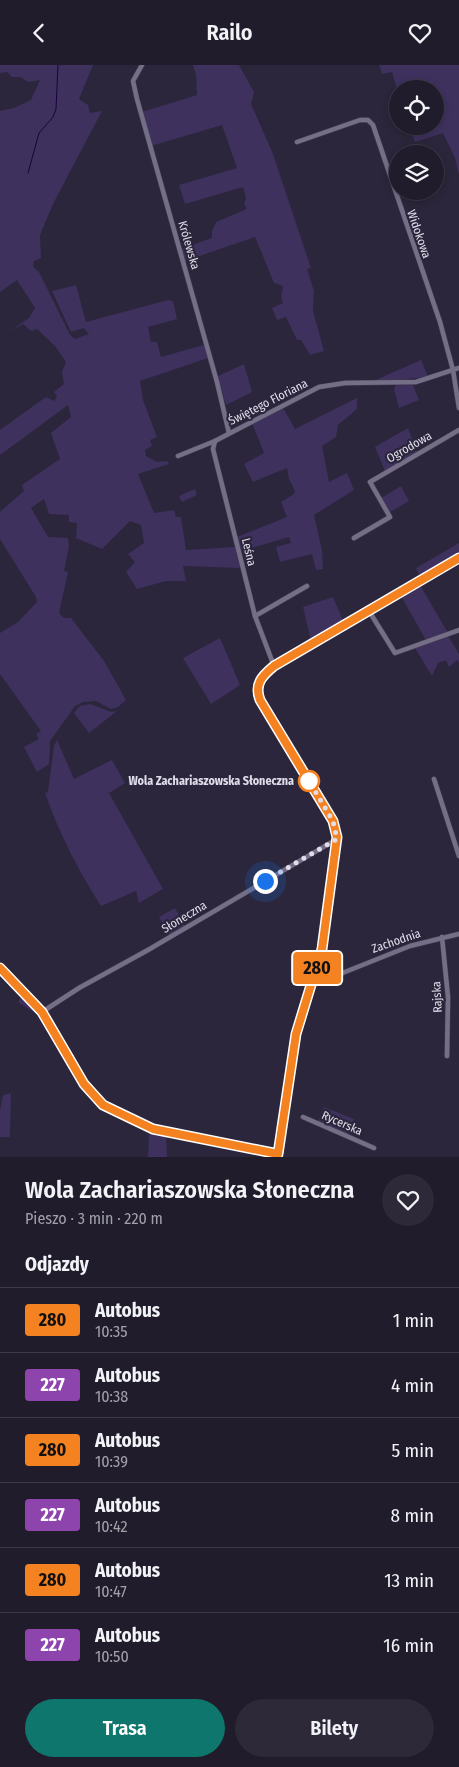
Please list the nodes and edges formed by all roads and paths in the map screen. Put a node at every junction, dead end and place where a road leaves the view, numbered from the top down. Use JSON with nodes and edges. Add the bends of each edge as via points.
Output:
{"nodes":[{"id":1,"x":142,"y":65,"type":"edge"},
{"id":2,"x":297,"y":142,"type":"dead end"},
{"id":3,"x":459,"y":368,"type":"edge"},
{"id":4,"x":453,"y":370,"type":"junction"},
{"id":5,"x":459,"y":408,"type":"edge"},
{"id":6,"x":459,"y":430,"type":"edge"},
{"id":7,"x":229,"y":433,"type":"junction"},
{"id":8,"x":215,"y":441,"type":"junction"},
{"id":9,"x":178,"y":456,"type":"dead end"},
{"id":10,"x":354,"y":538,"type":"dead end"},
{"id":11,"x":459,"y":558,"type":"edge"},
{"id":12,"x":307,"y":586,"type":"dead end"},
{"id":13,"x":368,"y":611,"type":"junction"},
{"id":14,"x":255,"y":616,"type":"junction"},
{"id":15,"x":459,"y":630,"type":"edge"},
{"id":16,"x":274,"y":666,"type":"junction"},
{"id":17,"x":434,"y":779,"type":"dead end"},
{"id":18,"x":337,"y":839,"type":"junction"},
{"id":19,"x":459,"y":856,"type":"edge"},
{"id":20,"x":459,"y":934,"type":"edge"},
{"id":21,"x":442,"y":937,"type":"junction"},
{"id":22,"x":0,"y":968,"type":"edge"},
{"id":23,"x":313,"y":981,"type":"junction"},
{"id":24,"x":42,"y":1012,"type":"junction"},
{"id":25,"x":447,"y":1056,"type":"dead end"},
{"id":26,"x":303,"y":1117,"type":"dead end"},
{"id":27,"x":374,"y":1148,"type":"dead end"},
{"id":28,"x":278,"y":1156,"type":"edge"}],
"edges":[{"from":1,"to":7,"type":"street","name":"Królewska","via":[[134,81],[137,99]]},
{"from":2,"to":4,"type":"street","name":"Widokowa","via":[[360,120],[368,120],[372,125],[440,322]]},
{"from":3,"to":4,"type":"street","name":"Świętego Floriana"},
{"from":4,"to":5,"type":"street"},
{"from":4,"to":7,"type":"street","name":"Świętego Floriana","via":[[416,382],[345,383],[319,387]]},
{"from":6,"to":10,"type":"street","name":"Ogrodowa","via":[[370,482],[390,517]]},
{"from":7,"to":8,"type":"street","name":"Świętego Floriana"},
{"from":8,"to":9,"type":"street","name":"Świętego Floriana"},
{"from":8,"to":14,"type":"street","name":"Leśna","via":[[213,449]]},
{"from":11,"to":13,"type":"street"},
{"from":12,"to":14,"type":"street"},
{"from":13,"to":15,"type":"street","via":[[394,653]]},
{"from":13,"to":16,"type":"street"},
{"from":14,"to":16,"type":"street","name":"Leśna"},
{"from":16,"to":18,"type":"street","via":[[259,682],[258,694],[270,720],[333,821]]},
{"from":17,"to":19,"type":"street"},
{"from":18,"to":23,"type":"street","via":[[322,949]]},
{"from":18,"to":24,"type":"street","name":"Słoneczna"},
{"from":20,"to":21,"type":"street","name":"Zachodnia"},
{"from":21,"to":23,"type":"street","name":"Zachodnia","via":[[392,952],[320,982]]},
{"from":21,"to":25,"type":"street","name":"Rajska","via":[[448,997]]},
{"from":22,"to":24,"type":"street"},
{"from":23,"to":28,"type":"street","via":[[296,1034]]},
{"from":24,"to":28,"type":"street","via":[[84,1084],[108,1109],[153,1129]]},
{"from":26,"to":27,"type":"street","name":"Rycerska"}]}
